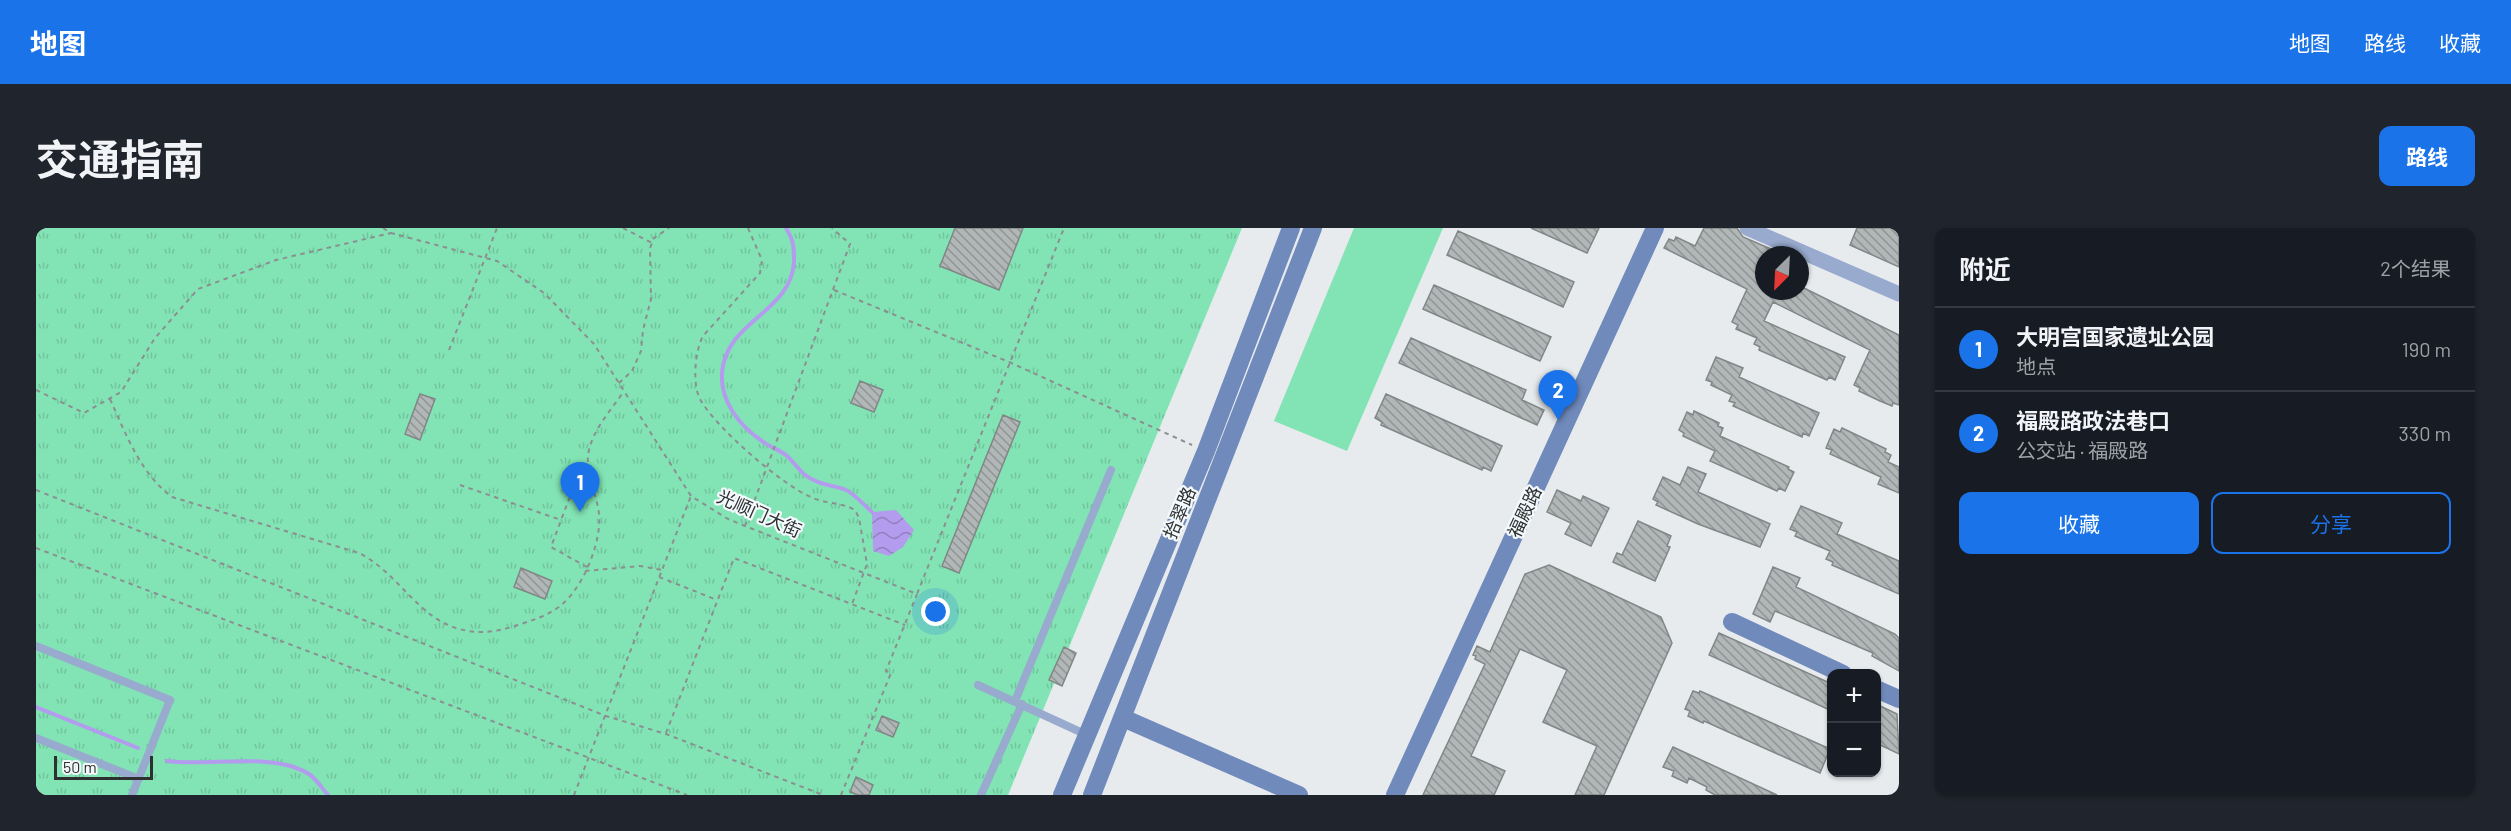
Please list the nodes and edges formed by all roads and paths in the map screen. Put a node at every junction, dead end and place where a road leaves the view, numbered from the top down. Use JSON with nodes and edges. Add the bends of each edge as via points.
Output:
{"nodes":[{"id":1,"x":383,"y":228,"type":"edge"},
{"id":2,"x":496,"y":228,"type":"edge"},
{"id":3,"x":623,"y":228,"type":"edge"},
{"id":4,"x":669,"y":228,"type":"edge"},
{"id":5,"x":748,"y":228,"type":"edge"},
{"id":6,"x":832,"y":228,"type":"edge"},
{"id":7,"x":1064,"y":228,"type":"edge"},
{"id":8,"x":1291,"y":228,"type":"edge"},
{"id":9,"x":1313,"y":228,"type":"edge"},
{"id":10,"x":1655,"y":228,"type":"edge"},
{"id":11,"x":1747,"y":228,"type":"edge"},
{"id":12,"x":391,"y":233,"type":"junction"},
{"id":13,"x":652,"y":243,"type":"junction"},
{"id":14,"x":484,"y":258,"type":"junction"},
{"id":15,"x":834,"y":290,"type":"junction"},
{"id":16,"x":1899,"y":294,"type":"edge"},
{"id":17,"x":449,"y":350,"type":"dead end"},
{"id":18,"x":1009,"y":362,"type":"junction"},
{"id":19,"x":619,"y":383,"type":"junction"},
{"id":20,"x":36,"y":390,"type":"edge"},
{"id":21,"x":624,"y":392,"type":"junction"},
{"id":22,"x":110,"y":399,"type":"junction"},
{"id":23,"x":1206,"y":451,"type":"junction"},
{"id":24,"x":767,"y":467,"type":"junction"},
{"id":25,"x":1111,"y":470,"type":"dead end"},
{"id":26,"x":591,"y":478,"type":"junction"},
{"id":27,"x":460,"y":485,"type":"dead end"},
{"id":28,"x":36,"y":490,"type":"edge"},
{"id":29,"x":691,"y":496,"type":"junction"},
{"id":30,"x":561,"y":520,"type":"junction"},
{"id":31,"x":745,"y":526,"type":"junction"},
{"id":32,"x":36,"y":548,"type":"edge"},
{"id":33,"x":587,"y":567,"type":"junction"},
{"id":34,"x":662,"y":570,"type":"junction"},
{"id":35,"x":584,"y":571,"type":"junction"},
{"id":36,"x":864,"y":572,"type":"junction"},
{"id":37,"x":659,"y":577,"type":"junction"},
{"id":38,"x":917,"y":594,"type":"junction"},
{"id":39,"x":717,"y":600,"type":"junction"},
{"id":40,"x":852,"y":604,"type":"junction"},
{"id":41,"x":1732,"y":622,"type":"dead end"},
{"id":42,"x":905,"y":625,"type":"junction"},
{"id":43,"x":36,"y":646,"type":"edge"},
{"id":44,"x":1832,"y":669,"type":"edge"},
{"id":45,"x":978,"y":685,"type":"dead end"},
{"id":46,"x":1881,"y":691,"type":"edge"},
{"id":47,"x":1899,"y":699,"type":"edge"},
{"id":48,"x":1018,"y":702,"type":"junction"},
{"id":49,"x":606,"y":716,"type":"junction"},
{"id":50,"x":1124,"y":718,"type":"junction"},
{"id":51,"x":666,"y":734,"type":"junction"},
{"id":52,"x":1087,"y":735,"type":"junction"},
{"id":53,"x":36,"y":738,"type":"edge"},
{"id":54,"x":588,"y":756,"type":"junction"},
{"id":55,"x":139,"y":779,"type":"junction"},
{"id":56,"x":132,"y":795,"type":"edge"},
{"id":57,"x":574,"y":795,"type":"edge"},
{"id":58,"x":687,"y":795,"type":"edge"},
{"id":59,"x":823,"y":795,"type":"edge"},
{"id":60,"x":841,"y":795,"type":"edge"},
{"id":61,"x":981,"y":795,"type":"edge"},
{"id":62,"x":1062,"y":795,"type":"edge"},
{"id":63,"x":1092,"y":795,"type":"edge"},
{"id":64,"x":1299,"y":795,"type":"edge"},
{"id":65,"x":1395,"y":795,"type":"edge"}],
"edges":[{"from":1,"to":12,"type":"path","name":"光顺门大街"},
{"from":2,"to":14,"type":"path"},
{"from":3,"to":13,"type":"path"},
{"from":4,"to":13,"type":"path"},
{"from":5,"to":24,"type":"path","via":[[762,260],[760,273],[703,336],[696,355],[696,375],[699,397],[706,408],[728,434]]},
{"from":6,"to":15,"type":"path","via":[[850,244]]},
{"from":7,"to":18,"type":"path"},
{"from":8,"to":23,"type":"main road","name":"拾翠路"},
{"from":9,"to":50,"type":"main road","name":"拾翠路"},
{"from":10,"to":65,"type":"main road","name":"福殿路"},
{"from":11,"to":16,"type":"street"},
{"from":12,"to":14,"type":"path","name":"光顺门大街"},
{"from":12,"to":22,"type":"path","via":[[276,260],[198,289],[155,338],[121,393]]},
{"from":13,"to":19,"type":"path","via":[[651,299],[641,351],[632,371]]},
{"from":14,"to":17,"type":"path"},
{"from":14,"to":19,"type":"path","name":"光顺门大街","via":[[497,261],[544,293],[594,344]]},
{"from":15,"to":18,"type":"path"},
{"from":15,"to":24,"type":"path"},
{"from":18,"to":23,"type":"path"},
{"from":18,"to":38,"type":"path"},
{"from":19,"to":21,"type":"path","name":"光顺门大街"},
{"from":20,"to":22,"type":"path","via":[[84,413]]},
{"from":21,"to":26,"type":"path","via":[[594,434],[588,462]]},
{"from":21,"to":29,"type":"path","name":"光顺门大街"},
{"from":22,"to":35,"type":"path","via":[[136,456],[172,497],[359,553],[391,574],[422,607],[455,628],[496,632],[544,616],[561,605]]},
{"from":23,"to":52,"type":"main road","name":"拾翠路"},
{"from":24,"to":31,"type":"path"},
{"from":24,"to":36,"type":"path","via":[[810,497],[855,510],[866,555]]},
{"from":25,"to":48,"type":"lane"},
{"from":26,"to":30,"type":"path","via":[[569,499]]},
{"from":26,"to":33,"type":"path","via":[[600,525]]},
{"from":27,"to":30,"type":"path"},
{"from":28,"to":49,"type":"path"},
{"from":29,"to":31,"type":"path","name":"光顺门大街"},
{"from":29,"to":34,"type":"path"},
{"from":30,"to":33,"type":"path","via":[[551,547]]},
{"from":31,"to":36,"type":"path","name":"光顺门大街"},
{"from":32,"to":54,"type":"path"},
{"from":33,"to":35,"type":"path"},
{"from":34,"to":35,"type":"path","via":[[640,566]]},
{"from":34,"to":37,"type":"path"},
{"from":36,"to":38,"type":"path","name":"光顺门大街"},
{"from":36,"to":40,"type":"path"},
{"from":37,"to":39,"type":"path"},
{"from":37,"to":49,"type":"path"},
{"from":38,"to":42,"type":"path"},
{"from":39,"to":40,"type":"path","via":[[734,558]]},
{"from":39,"to":51,"type":"path"},
{"from":40,"to":42,"type":"path"},
{"from":41,"to":44,"type":"main road"},
{"from":42,"to":60,"type":"path","via":[[886,671],[891,674]]},
{"from":43,"to":55,"type":"lane","via":[[170,700]]},
{"from":45,"to":48,"type":"lane"},
{"from":46,"to":47,"type":"main road"},
{"from":48,"to":52,"type":"lane"},
{"from":48,"to":61,"type":"lane"},
{"from":49,"to":51,"type":"path"},
{"from":49,"to":54,"type":"path"},
{"from":50,"to":63,"type":"main road","name":"拾翠路"},
{"from":50,"to":64,"type":"main road"},
{"from":51,"to":59,"type":"path"},
{"from":52,"to":62,"type":"main road","name":"拾翠路"},
{"from":53,"to":55,"type":"lane"},
{"from":54,"to":57,"type":"path"},
{"from":54,"to":58,"type":"path"},
{"from":55,"to":56,"type":"lane"}]}
